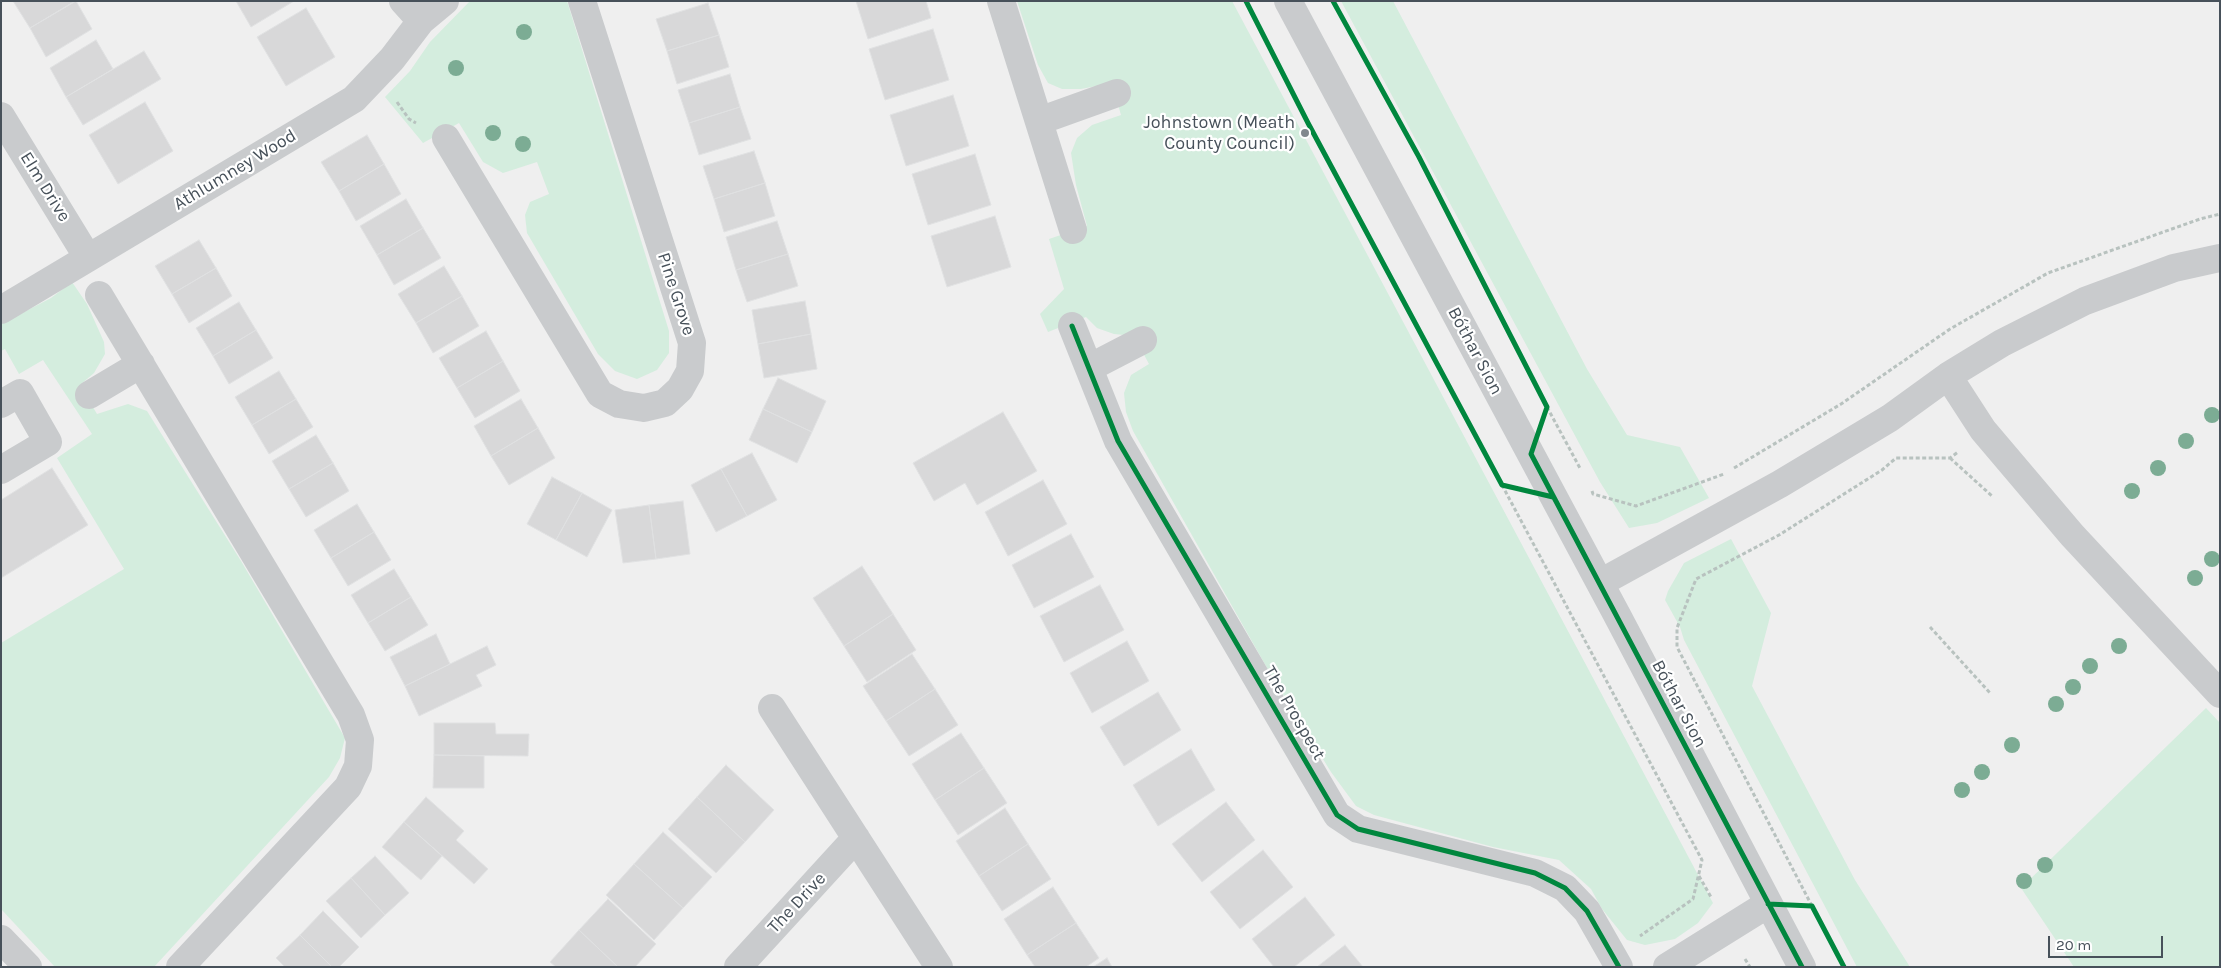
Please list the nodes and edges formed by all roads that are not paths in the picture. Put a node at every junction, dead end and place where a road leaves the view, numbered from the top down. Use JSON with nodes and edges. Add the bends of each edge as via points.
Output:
{"nodes":[{"id":1,"x":403,"y":1,"type":"edge"},
{"id":2,"x":445,"y":1,"type":"edge"},
{"id":3,"x":582,"y":1,"type":"edge"},
{"id":4,"x":1001,"y":1,"type":"edge"},
{"id":5,"x":1288,"y":1,"type":"edge"},
{"id":6,"x":421,"y":21,"type":"junction"},
{"id":7,"x":1117,"y":93,"type":"dead end"},
{"id":8,"x":1,"y":116,"type":"edge"},
{"id":9,"x":1039,"y":121,"type":"junction"},
{"id":10,"x":446,"y":138,"type":"road end"},
{"id":11,"x":1073,"y":230,"type":"dead end"},
{"id":12,"x":88,"y":258,"type":"junction"},
{"id":13,"x":2220,"y":258,"type":"edge"},
{"id":14,"x":99,"y":295,"type":"dead end"},
{"id":15,"x":1,"y":310,"type":"edge"},
{"id":16,"x":1072,"y":326,"type":"dead end"},
{"id":17,"x":1143,"y":340,"type":"dead end"},
{"id":18,"x":141,"y":364,"type":"junction"},
{"id":19,"x":1089,"y":368,"type":"junction"},
{"id":20,"x":1948,"y":376,"type":"junction"},
{"id":21,"x":89,"y":395,"type":"dead end"},
{"id":22,"x":1,"y":404,"type":"edge"},
{"id":23,"x":1,"y":470,"type":"edge"},
{"id":24,"x":1600,"y":583,"type":"junction"},
{"id":25,"x":2220,"y":694,"type":"edge"},
{"id":26,"x":772,"y":708,"type":"dead end"},
{"id":27,"x":856,"y":838,"type":"junction"},
{"id":28,"x":1768,"y":904,"type":"junction"},
{"id":29,"x":1,"y":938,"type":"edge"},
{"id":30,"x":1616,"y":961,"type":"edge"},
{"id":31,"x":28,"y":967,"type":"edge"},
{"id":32,"x":180,"y":967,"type":"edge"},
{"id":33,"x":738,"y":967,"type":"edge"},
{"id":34,"x":939,"y":967,"type":"edge"},
{"id":35,"x":1667,"y":967,"type":"edge"},
{"id":36,"x":1802,"y":967,"type":"edge"}],
"edges":[{"from":1,"to":6,"type":"street"},
{"from":2,"to":6,"type":"street","name":"Athlumney Wood"},
{"from":3,"to":10,"type":"street","name":"Pine Grove","via":[[692,343],[690,371],[680,389],[665,403],[644,408],[619,404],[600,394]]},
{"from":4,"to":9,"type":"street"},
{"from":5,"to":24,"type":"street","name":"Bóthar Sion"},
{"from":6,"to":12,"type":"street","name":"Athlumney Wood","via":[[392,59],[354,99]]},
{"from":7,"to":9,"type":"street"},
{"from":8,"to":12,"type":"street","name":"Elm Drive"},
{"from":9,"to":11,"type":"street"},
{"from":12,"to":15,"type":"street","name":"Athlumney Wood"},
{"from":13,"to":20,"type":"street","via":[[2174,268],[2085,301],[2002,343]]},
{"from":14,"to":18,"type":"street"},
{"from":16,"to":19,"type":"street","name":"The Prospect"},
{"from":17,"to":19,"type":"street"},
{"from":18,"to":21,"type":"street"},
{"from":18,"to":32,"type":"street","via":[[351,714],[360,740],[358,766],[348,787]]},
{"from":19,"to":30,"type":"street","name":"The Prospect","via":[[1118,440],[1337,815],[1358,829],[1535,873],[1565,888],[1587,911]]},
{"from":20,"to":24,"type":"street","via":[[1890,418],[1780,484]]},
{"from":20,"to":25,"type":"street","via":[[1983,430],[2072,535]]},
{"from":22,"to":23,"type":"street","via":[[20,393],[48,442]]},
{"from":24,"to":28,"type":"street","name":"Bóthar Sion"},
{"from":26,"to":27,"type":"street"},
{"from":27,"to":33,"type":"street","name":"The Drive"},
{"from":27,"to":34,"type":"street"},
{"from":28,"to":35,"type":"street"},
{"from":28,"to":36,"type":"street","name":"Bóthar Sion"},
{"from":29,"to":31,"type":"street"}]}
